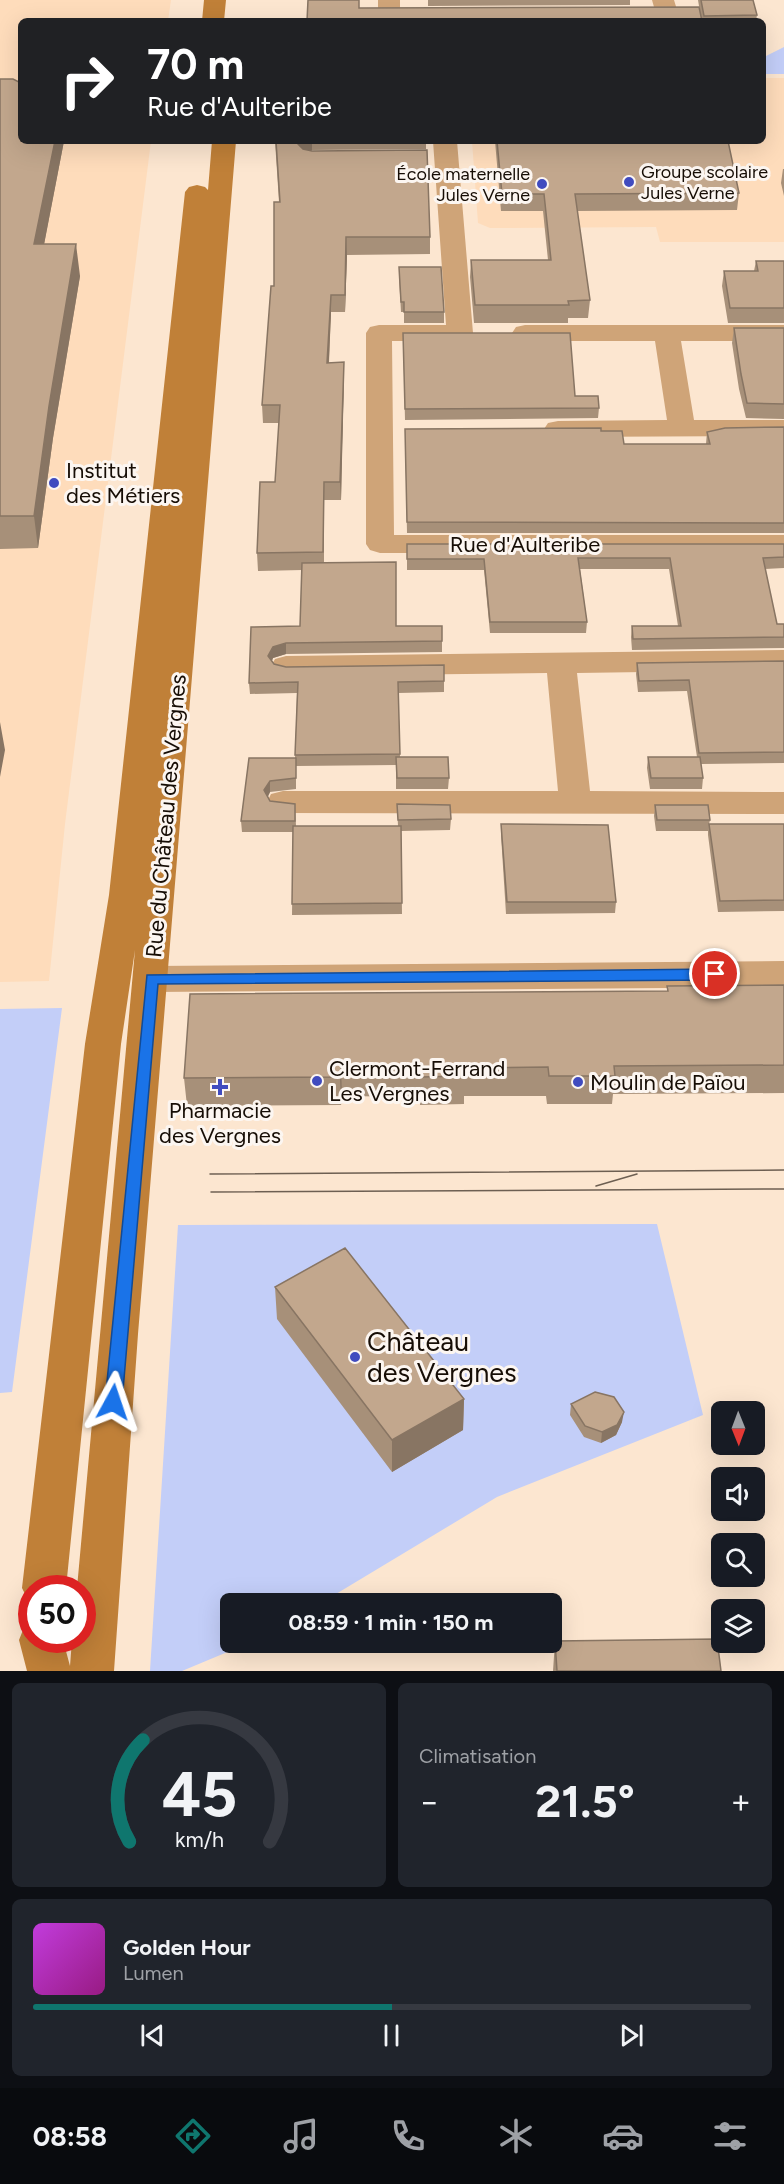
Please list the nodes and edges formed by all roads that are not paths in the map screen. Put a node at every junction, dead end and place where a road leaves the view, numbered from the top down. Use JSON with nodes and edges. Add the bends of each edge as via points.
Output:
{"nodes":[{"id":1,"x":215,"y":0,"type":"edge"},
{"id":2,"x":389,"y":0,"type":"edge"},
{"id":3,"x":663,"y":0,"type":"edge"},
{"id":4,"x":446,"y":14,"type":"edge"},
{"id":5,"x":607,"y":14,"type":"edge"},
{"id":6,"x":213,"y":18,"type":"edge"},
{"id":7,"x":202,"y":144,"type":"edge"},
{"id":8,"x":224,"y":144,"type":"edge"},
{"id":9,"x":439,"y":153,"type":"edge"},
{"id":10,"x":483,"y":333,"type":"junction"},
{"id":11,"x":667,"y":333,"type":"junction"},
{"id":12,"x":784,"y":333,"type":"edge"},
{"id":13,"x":682,"y":428,"type":"junction"},
{"id":14,"x":784,"y":428,"type":"edge"},
{"id":15,"x":531,"y":429,"type":"edge"},
{"id":16,"x":784,"y":544,"type":"edge"},
{"id":17,"x":784,"y":660,"type":"edge"},
{"id":18,"x":561,"y":664,"type":"junction"},
{"id":19,"x":286,"y":666,"type":"edge"},
{"id":20,"x":284,"y":802,"type":"edge"},
{"id":21,"x":575,"y":802,"type":"junction"},
{"id":22,"x":784,"y":803,"type":"edge"},
{"id":23,"x":784,"y":974,"type":"edge"},
{"id":24,"x":152,"y":979,"type":"junction"},
{"id":25,"x":45,"y":1575,"type":"edge"},
{"id":26,"x":38,"y":1653,"type":"edge"},
{"id":27,"x":44,"y":1653,"type":"edge"},
{"id":28,"x":35,"y":1671,"type":"edge"},
{"id":29,"x":49,"y":1671,"type":"edge"},
{"id":30,"x":92,"y":1671,"type":"edge"}],
"edges":[{"from":1,"to":6,"type":"main road"},
{"from":2,"to":4,"type":"street","via":[[389,15]]},
{"from":3,"to":5,"type":"street","via":[[666,14]]},
{"from":7,"to":25,"type":"main road","name":"Rue du Château des Vergnes","via":[[128,872],[101,1056]]},
{"from":8,"to":24,"type":"main road","name":"Rue du Château des Vergnes"},
{"from":9,"to":10,"type":"street","via":[[453,247]]},
{"from":10,"to":11,"type":"street","name":"Rue d'Aulteribe"},
{"from":10,"to":16,"type":"street","name":"Rue d'Aulteribe","via":[[378,333],[391,430],[380,544]]},
{"from":11,"to":12,"type":"street","name":"Rue d'Aulteribe"},
{"from":11,"to":13,"type":"street"},
{"from":13,"to":14,"type":"street"},
{"from":13,"to":15,"type":"street"},
{"from":17,"to":18,"type":"street"},
{"from":18,"to":19,"type":"street"},
{"from":18,"to":21,"type":"street"},
{"from":20,"to":21,"type":"street"},
{"from":21,"to":22,"type":"street"},
{"from":23,"to":24,"type":"street"},
{"from":24,"to":30,"type":"main road","name":"Rue du Château des Vergnes","via":[[118,1334]]},
{"from":26,"to":28,"type":"main road"},
{"from":27,"to":29,"type":"main road"}]}
